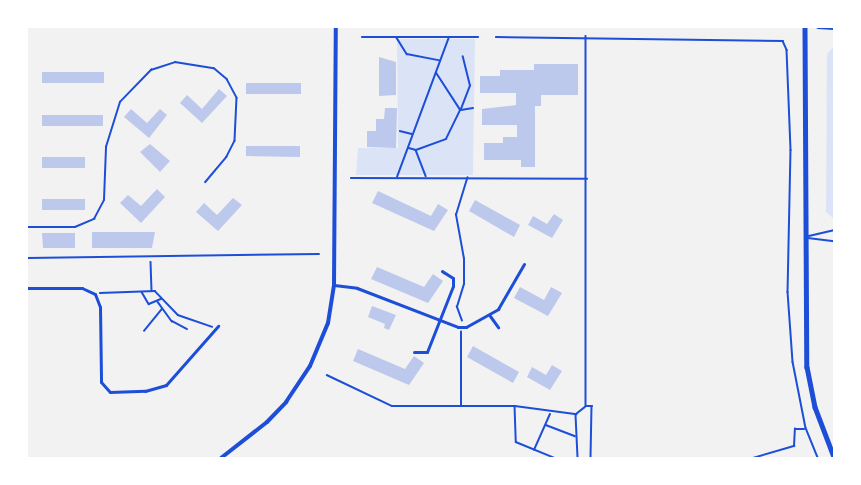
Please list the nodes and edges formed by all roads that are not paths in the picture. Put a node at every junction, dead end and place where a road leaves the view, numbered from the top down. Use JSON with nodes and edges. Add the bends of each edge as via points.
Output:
{"nodes":[{"id":1,"x":336,"y":27,"type":"edge"},
{"id":2,"x":805,"y":27,"type":"edge"},
{"id":3,"x":818,"y":27,"type":"edge"},
{"id":4,"x":834,"y":28,"type":"edge"},
{"id":5,"x":206,"y":182,"type":"dead end"},
{"id":6,"x":27,"y":227,"type":"edge"},
{"id":7,"x":834,"y":230,"type":"edge"},
{"id":8,"x":805,"y":237,"type":"junction"},
{"id":9,"x":834,"y":241,"type":"edge"},
{"id":10,"x":319,"y":254,"type":"dead end"},
{"id":11,"x":27,"y":258,"type":"edge"},
{"id":12,"x":524,"y":264,"type":"dead end"},
{"id":13,"x":442,"y":271,"type":"dead end"},
{"id":14,"x":334,"y":285,"type":"junction"},
{"id":15,"x":27,"y":288,"type":"edge"},
{"id":16,"x":490,"y":316,"type":"junction"},
{"id":17,"x":439,"y":320,"type":"junction"},
{"id":18,"x":217,"y":327,"type":"road end"},
{"id":19,"x":498,"y":327,"type":"dead end"},
{"id":20,"x":414,"y":352,"type":"dead end"},
{"id":21,"x":834,"y":457,"type":"edge"},
{"id":22,"x":221,"y":458,"type":"edge"}],
"edges":[{"from":1,"to":14,"type":"street"},
{"from":2,"to":8,"type":"main road"},
{"from":3,"to":4,"type":"street"},
{"from":5,"to":6,"type":"lane","via":[[235,141],[237,98],[227,79],[214,68],[175,62],[151,70],[120,102],[106,147],[104,200],[94,219],[75,226]]},
{"from":7,"to":8,"type":"lane"},
{"from":8,"to":9,"type":"lane"},
{"from":8,"to":21,"type":"main road","via":[[807,367],[815,406]]},
{"from":10,"to":11,"type":"street"},
{"from":12,"to":16,"type":"street"},
{"from":13,"to":17,"type":"street","via":[[453,278],[453,286]]},
{"from":14,"to":17,"type":"street","via":[[357,288]]},
{"from":14,"to":22,"type":"street","via":[[324,337],[304,375],[267,422]]},
{"from":15,"to":18,"type":"street","via":[[82,288],[94,293],[100,307],[101,382],[106,391],[145,392],[165,385]]},
{"from":16,"to":17,"type":"street","via":[[462,327]]},
{"from":16,"to":19,"type":"street"},
{"from":17,"to":20,"type":"street","via":[[427,352]]}]}
